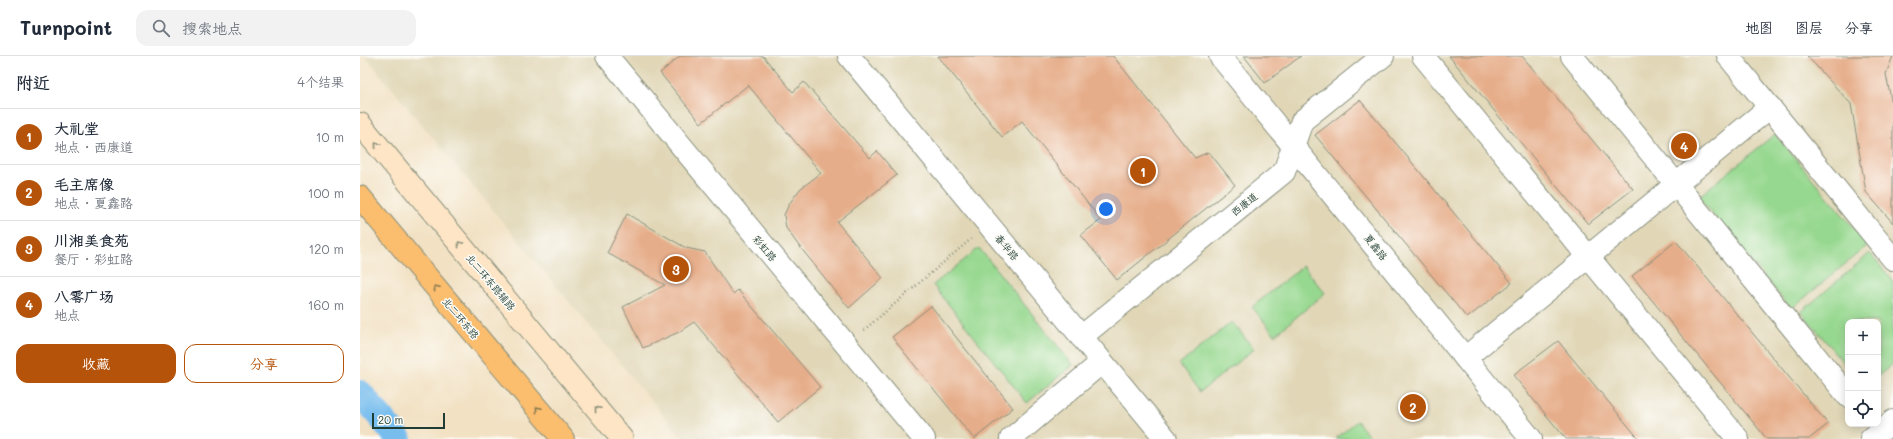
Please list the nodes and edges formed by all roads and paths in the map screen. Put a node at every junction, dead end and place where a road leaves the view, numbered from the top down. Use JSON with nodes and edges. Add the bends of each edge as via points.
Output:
{"nodes":[{"id":1,"x":607,"y":56,"type":"edge"},
{"id":2,"x":849,"y":56,"type":"edge"},
{"id":3,"x":1220,"y":56,"type":"edge"},
{"id":4,"x":1384,"y":56,"type":"edge"},
{"id":5,"x":1423,"y":56,"type":"edge"},
{"id":6,"x":1572,"y":56,"type":"edge"},
{"id":7,"x":1728,"y":56,"type":"edge"},
{"id":8,"x":1770,"y":107,"type":"junction"},
{"id":9,"x":360,"y":124,"type":"edge"},
{"id":10,"x":1293,"y":145,"type":"junction"},
{"id":11,"x":1676,"y":184,"type":"junction"},
{"id":12,"x":360,"y":197,"type":"edge"},
{"id":13,"x":988,"y":224,"type":"junction"},
{"id":14,"x":1588,"y":257,"type":"junction"},
{"id":15,"x":1893,"y":258,"type":"edge"},
{"id":16,"x":1081,"y":337,"type":"junction"},
{"id":17,"x":846,"y":345,"type":"junction"},
{"id":18,"x":1466,"y":358,"type":"junction"},
{"id":19,"x":1102,"y":362,"type":"junction"},
{"id":20,"x":1845,"y":392,"type":"edge"},
{"id":21,"x":563,"y":439,"type":"edge"},
{"id":22,"x":622,"y":439,"type":"edge"},
{"id":23,"x":924,"y":439,"type":"edge"},
{"id":24,"x":1011,"y":439,"type":"edge"},
{"id":25,"x":1166,"y":439,"type":"edge"},
{"id":26,"x":1531,"y":439,"type":"edge"},
{"id":27,"x":1738,"y":439,"type":"edge"}],
"edges":[{"from":1,"to":17,"type":"street","name":"彩虹路"},
{"from":2,"to":13,"type":"street","name":"春华路"},
{"from":3,"to":10,"type":"street","name":"夏鑫路"},
{"from":4,"to":10,"type":"street","name":"西康道","via":[[1302,121]]},
{"from":5,"to":14,"type":"street"},
{"from":6,"to":11,"type":"street"},
{"from":7,"to":8,"type":"street"},
{"from":8,"to":11,"type":"street"},
{"from":8,"to":15,"type":"street"},
{"from":22,"to":9,"type":"main road","name":"北二环东路辅路","one_way":true},
{"from":10,"to":16,"type":"street","name":"西康道","via":[[1284,172]]},
{"from":10,"to":18,"type":"street","name":"夏鑫路"},
{"from":11,"to":14,"type":"street"},
{"from":11,"to":20,"type":"street"},
{"from":21,"to":12,"type":"highway","name":"北二环东路","one_way":true},
{"from":13,"to":16,"type":"street","name":"春华路"},
{"from":13,"to":17,"type":"path"},
{"from":14,"to":18,"type":"street"},
{"from":14,"to":27,"type":"street"},
{"from":16,"to":19,"type":"street","name":"春华路"},
{"from":17,"to":23,"type":"street","name":"彩虹路"},
{"from":18,"to":26,"type":"street","name":"夏鑫路"},
{"from":19,"to":24,"type":"street"},
{"from":19,"to":25,"type":"street","name":"春华路"}]}
